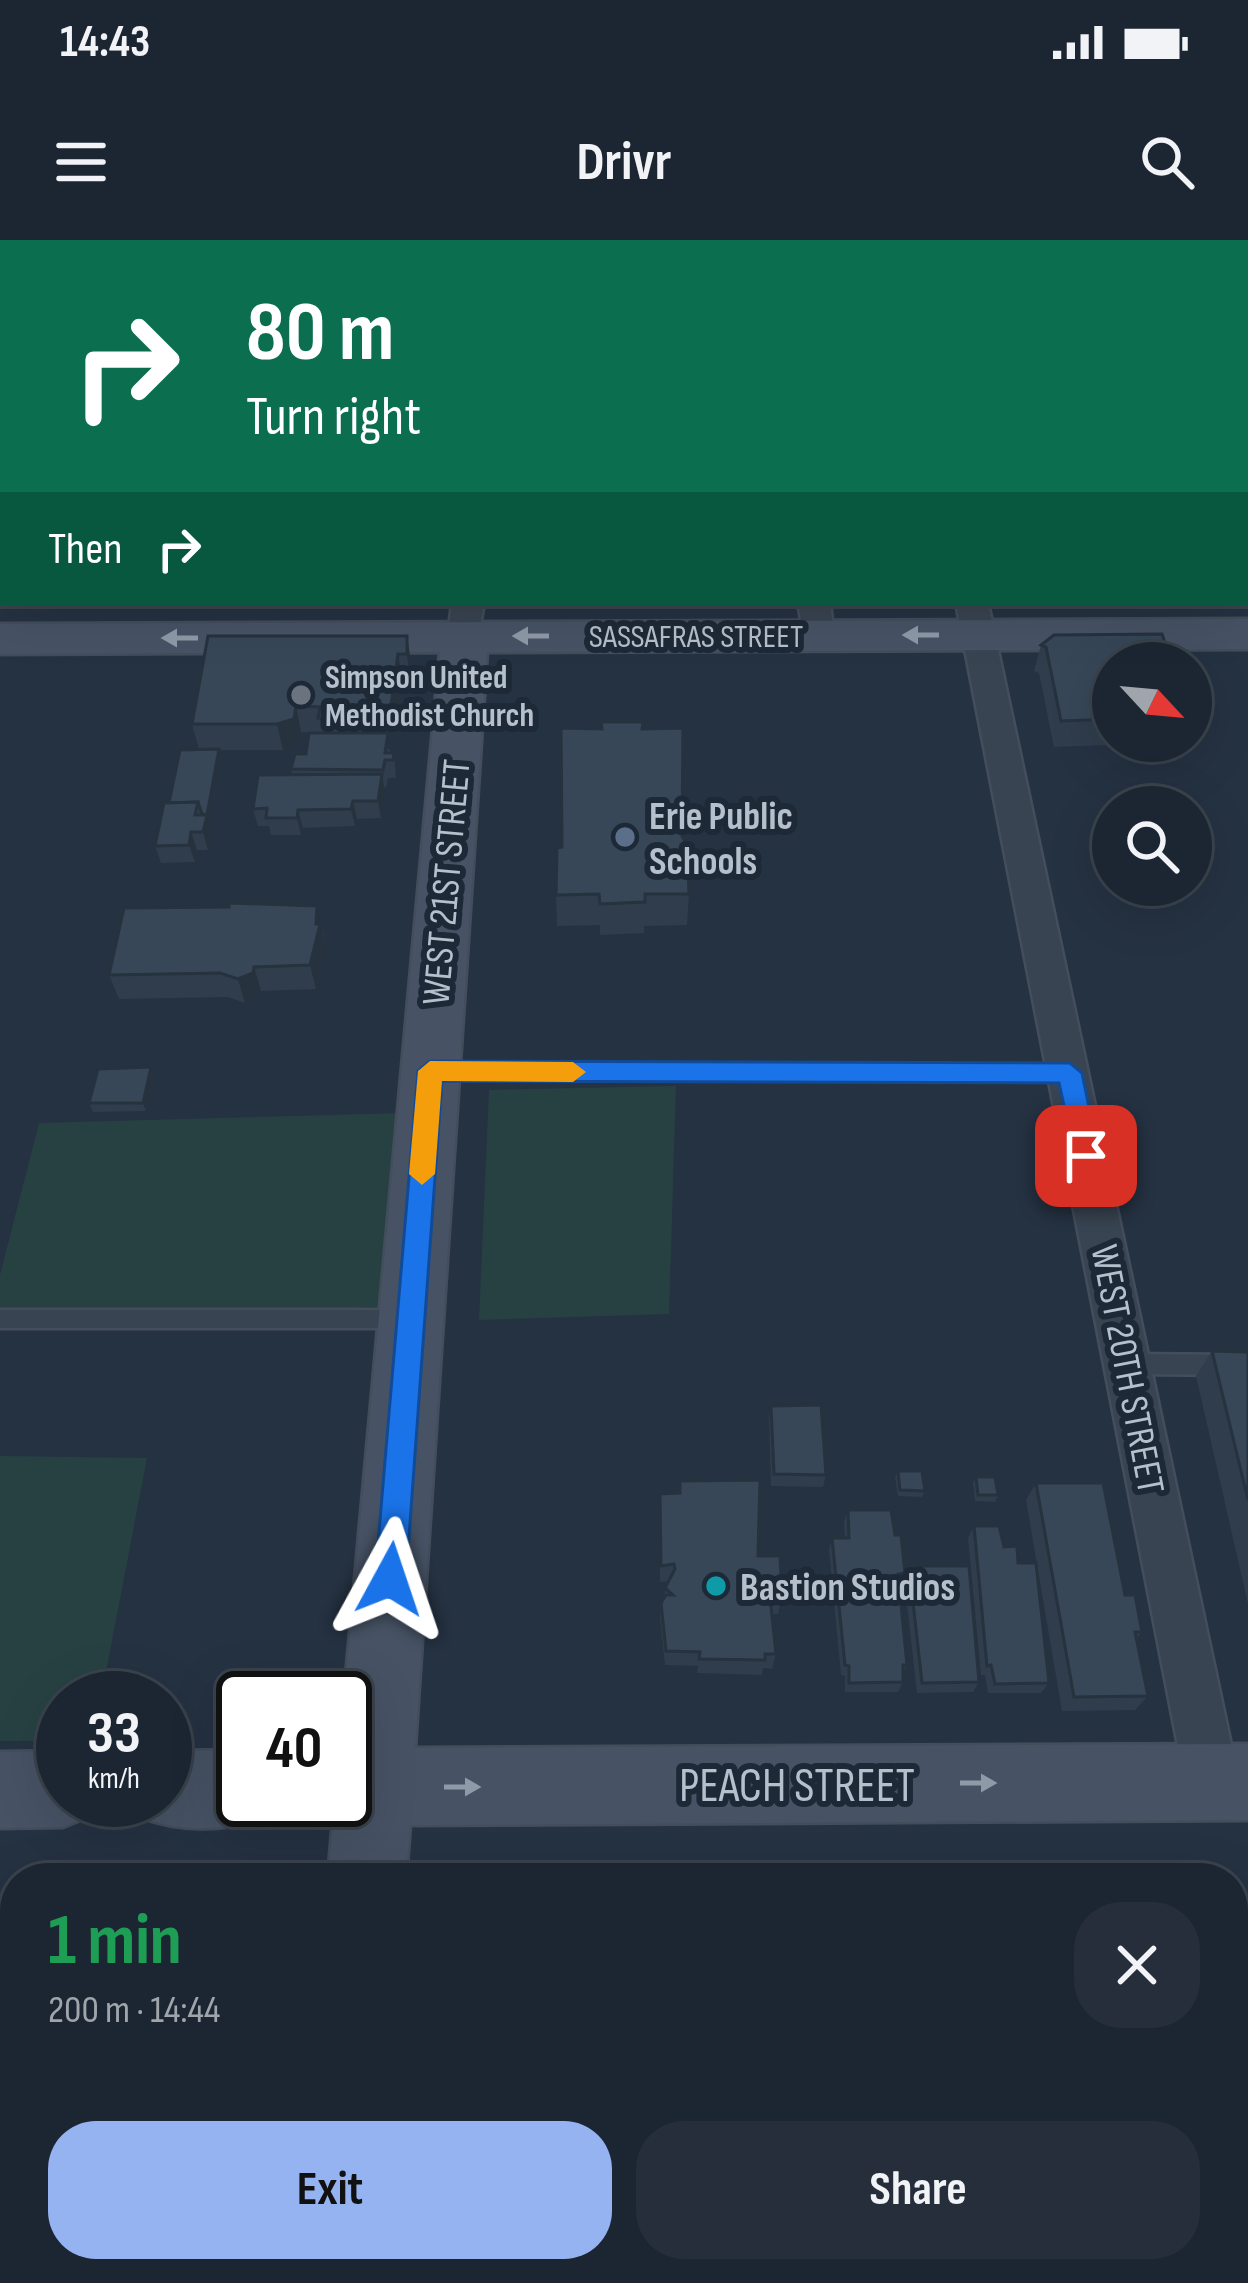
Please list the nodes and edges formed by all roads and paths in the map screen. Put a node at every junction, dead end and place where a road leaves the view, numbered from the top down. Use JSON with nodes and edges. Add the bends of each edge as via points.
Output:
{"nodes":[{"id":1,"x":815,"y":619,"type":"edge"},
{"id":2,"x":975,"y":619,"type":"edge"},
{"id":3,"x":466,"y":620,"type":"edge"},
{"id":4,"x":1248,"y":634,"type":"edge"},
{"id":5,"x":0,"y":639,"type":"edge"},
{"id":6,"x":430,"y":1071,"type":"junction"},
{"id":7,"x":1070,"y":1073,"type":"junction"},
{"id":8,"x":0,"y":1319,"type":"edge"},
{"id":9,"x":411,"y":1319,"type":"junction"},
{"id":10,"x":1128,"y":1364,"type":"junction"},
{"id":11,"x":1248,"y":1365,"type":"edge"},
{"id":12,"x":372,"y":1677,"type":"edge"},
{"id":13,"x":1230,"y":1782,"type":"edge"},
{"id":14,"x":372,"y":1787,"type":"edge"},
{"id":15,"x":0,"y":1790,"type":"edge"},
{"id":16,"x":36,"y":1790,"type":"edge"},
{"id":17,"x":363,"y":1827,"type":"edge"},
{"id":18,"x":366,"y":1863,"type":"edge"}],
"edges":[{"from":2,"to":1,"type":"street","name":"SASSAFRAS STREET","one_way":true},
{"from":1,"to":3,"type":"street","name":"SASSAFRAS STREET","one_way":true},
{"from":2,"to":4,"type":"street","name":"SASSAFRAS STREET"},
{"from":2,"to":7,"type":"street","name":"WEST 20TH STREET"},
{"from":3,"to":5,"type":"street","name":"SASSAFRAS STREET","one_way":true},
{"from":3,"to":6,"type":"street","name":"WEST 21ST STREET"},
{"from":6,"to":7,"type":"lane"},
{"from":6,"to":9,"type":"street","name":"WEST 21ST STREET"},
{"from":7,"to":10,"type":"street","name":"WEST 20TH STREET"},
{"from":8,"to":9,"type":"lane"},
{"from":9,"to":12,"type":"street","name":"WEST 21ST STREET"},
{"from":10,"to":11,"type":"lane"},
{"from":10,"to":13,"type":"street","name":"WEST 20TH STREET"},
{"from":14,"to":13,"type":"street","name":"PEACH STREET","one_way":true},
{"from":15,"to":16,"type":"street"},
{"from":17,"to":18,"type":"street","name":"WEST 21ST STREET"}]}
